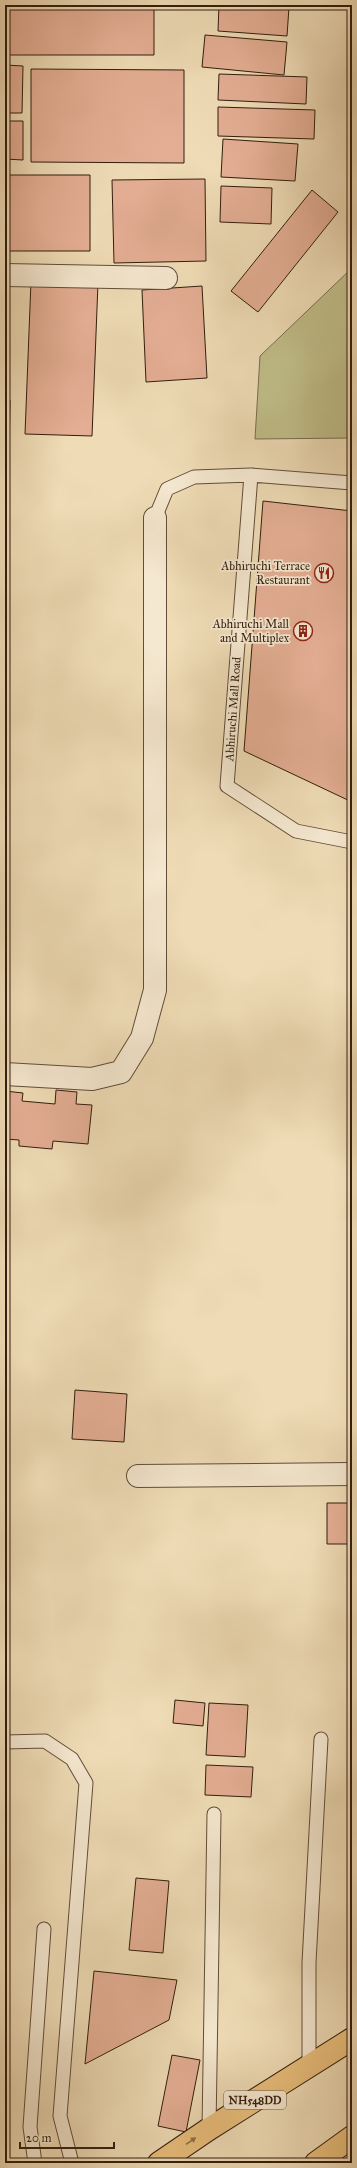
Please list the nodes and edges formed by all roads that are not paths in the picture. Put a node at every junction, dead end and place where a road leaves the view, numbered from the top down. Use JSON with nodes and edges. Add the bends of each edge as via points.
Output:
{"nodes":[{"id":1,"x":5,"y":275,"type":"edge"},
{"id":2,"x":166,"y":278,"type":"dead end"},
{"id":3,"x":251,"y":475,"type":"junction"},
{"id":4,"x":352,"y":483,"type":"edge"},
{"id":5,"x":155,"y":518,"type":"joint"},
{"id":6,"x":352,"y":842,"type":"edge"},
{"id":7,"x":5,"y":1074,"type":"edge"},
{"id":8,"x":352,"y":1474,"type":"edge"},
{"id":9,"x":138,"y":1476,"type":"dead end"},
{"id":10,"x":321,"y":1739,"type":"dead end"},
{"id":11,"x":5,"y":1742,"type":"edge"},
{"id":12,"x":214,"y":1814,"type":"dead end"},
{"id":13,"x":44,"y":1929,"type":"dead end"},
{"id":14,"x":352,"y":2039,"type":"edge"},
{"id":15,"x":309,"y":2066,"type":"junction"},
{"id":16,"x":209,"y":2129,"type":"junction"},
{"id":17,"x":352,"y":2138,"type":"edge"},
{"id":18,"x":35,"y":2163,"type":"edge"},
{"id":19,"x":72,"y":2163,"type":"edge"},
{"id":20,"x":159,"y":2163,"type":"edge"},
{"id":21,"x":316,"y":2163,"type":"edge"}],
"edges":[{"from":1,"to":2,"type":"street"},
{"from":3,"to":4,"type":"lane"},
{"from":3,"to":5,"type":"lane","via":[[194,477],[167,489]]},
{"from":3,"to":6,"type":"lane","name":"Abhiruchi Mall Road","via":[[227,786],[296,831]]},
{"from":5,"to":7,"type":"street","via":[[155,990],[142,1038],[121,1072],[92,1079]]},
{"from":8,"to":9,"type":"street"},
{"from":10,"to":15,"type":"lane","via":[[309,1962]]},
{"from":11,"to":19,"type":"lane","via":[[45,1741],[72,1759],[86,1782],[60,2116]]},
{"from":12,"to":16,"type":"lane"},
{"from":13,"to":18,"type":"lane","via":[[30,2127]]},
{"from":14,"to":15,"type":"highway","number":"NH548DD"},
{"from":15,"to":16,"type":"highway","number":"NH548DD"},
{"from":20,"to":16,"type":"highway","number":"NH548DD","one_way":true},
{"from":17,"to":21,"type":"highway"}]}
